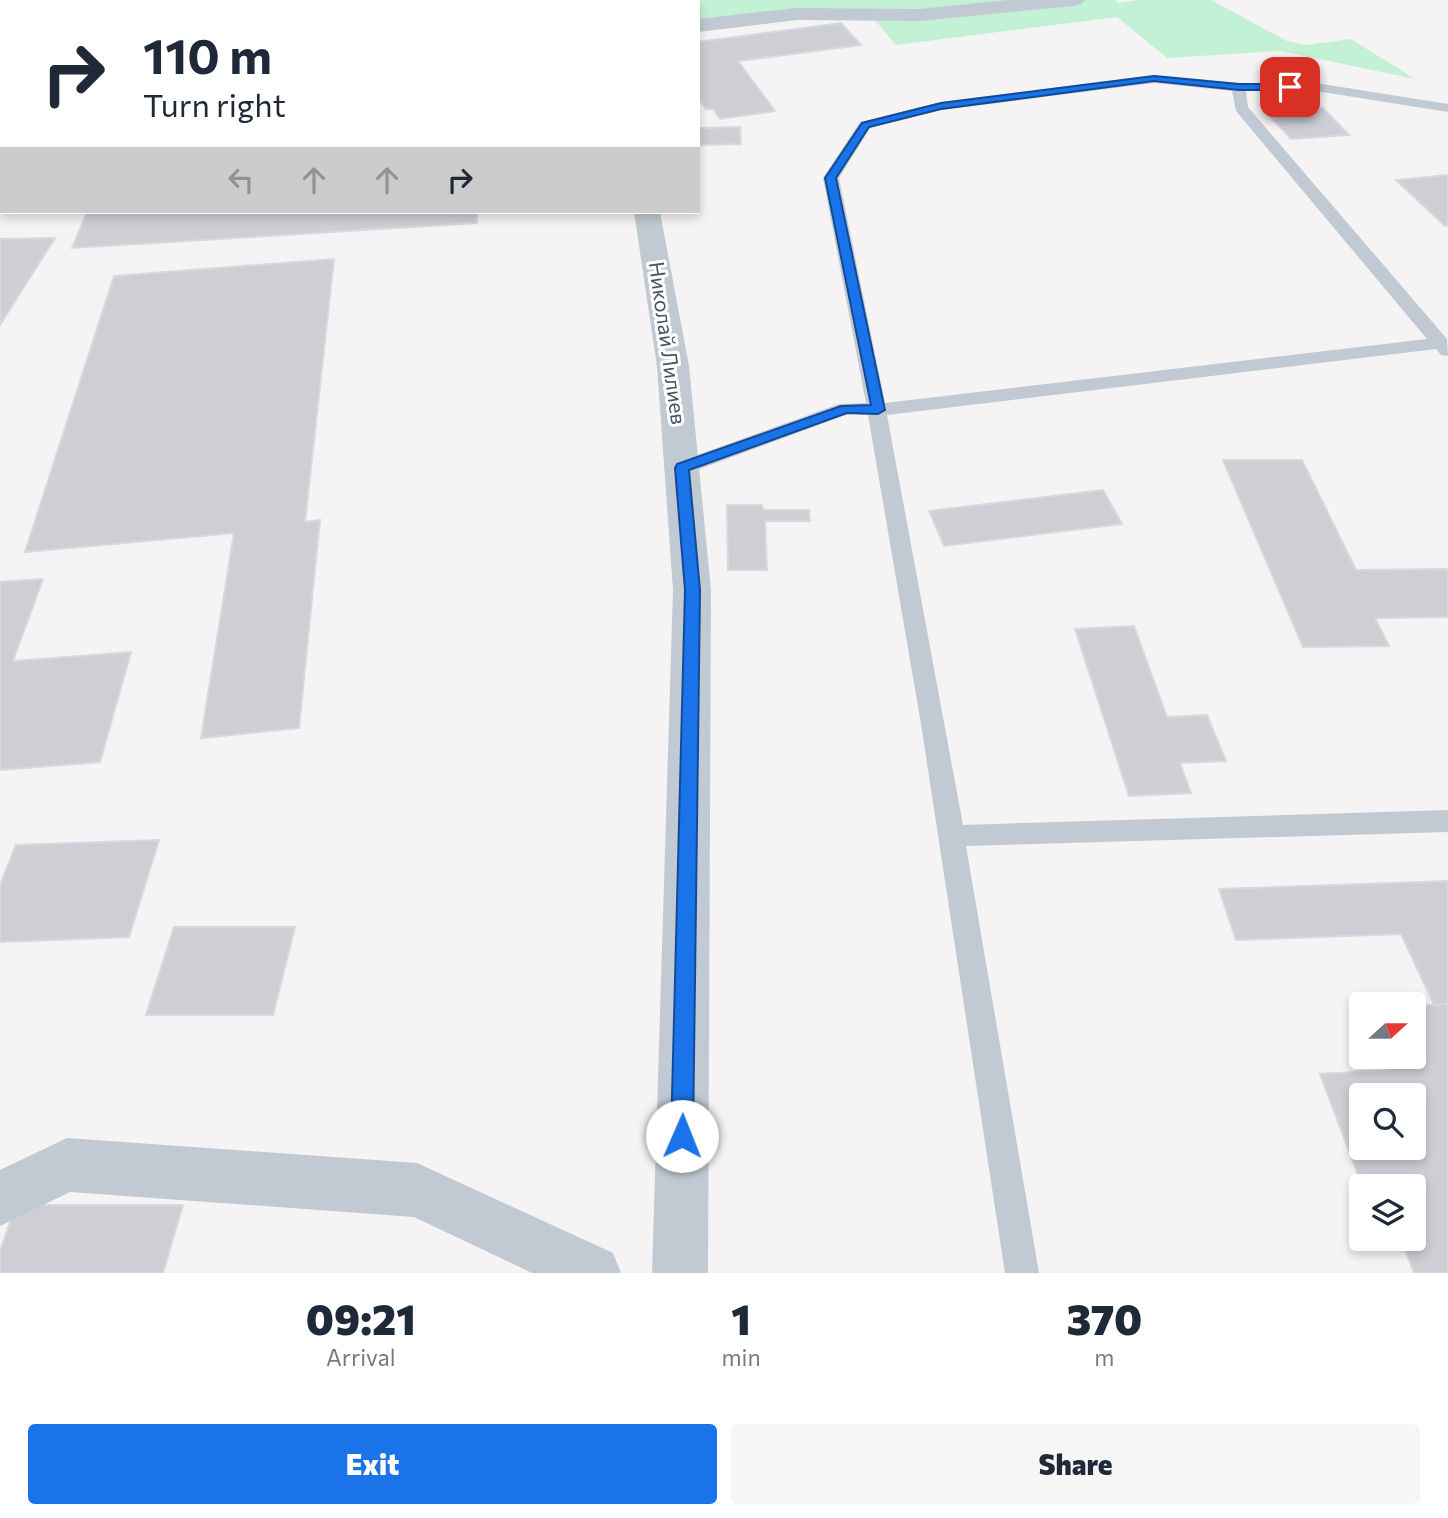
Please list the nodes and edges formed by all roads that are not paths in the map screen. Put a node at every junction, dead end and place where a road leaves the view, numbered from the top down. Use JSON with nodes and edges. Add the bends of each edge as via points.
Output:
{"nodes":[{"id":1,"x":1074,"y":0,"type":"edge"},
{"id":2,"x":700,"y":26,"type":"edge"},
{"id":3,"x":1239,"y":87,"type":"junction"},
{"id":4,"x":1448,"y":108,"type":"edge"},
{"id":5,"x":647,"y":214,"type":"edge"},
{"id":6,"x":1445,"y":348,"type":"edge"},
{"id":7,"x":878,"y":410,"type":"junction"},
{"id":8,"x":682,"y":468,"type":"junction"},
{"id":9,"x":1448,"y":821,"type":"edge"},
{"id":10,"x":953,"y":836,"type":"junction"},
{"id":11,"x":0,"y":1199,"type":"edge"},
{"id":12,"x":593,"y":1273,"type":"edge"},
{"id":13,"x":680,"y":1273,"type":"edge"},
{"id":14,"x":1022,"y":1273,"type":"edge"}],
"edges":[{"from":1,"to":2,"type":"street","via":[[919,16],[796,13]]},
{"from":3,"to":4,"type":"lane","via":[[1316,87]]},
{"from":3,"to":6,"type":"lane","via":[[1241,108]]},
{"from":3,"to":7,"type":"lane","via":[[1154,79],[941,106],[865,125],[831,178]]},
{"from":5,"to":8,"type":"street","name":"Николай Лилиев","via":[[674,366]]},
{"from":6,"to":7,"type":"lane"},
{"from":7,"to":8,"type":"lane","via":[[846,408]]},
{"from":7,"to":10,"type":"lane"},
{"from":8,"to":13,"type":"street","name":"Николай Лилиев","via":[[692,590]]},
{"from":9,"to":10,"type":"lane"},
{"from":10,"to":14,"type":"lane"},
{"from":11,"to":12,"type":"street","via":[[67,1165],[417,1190]]}]}
